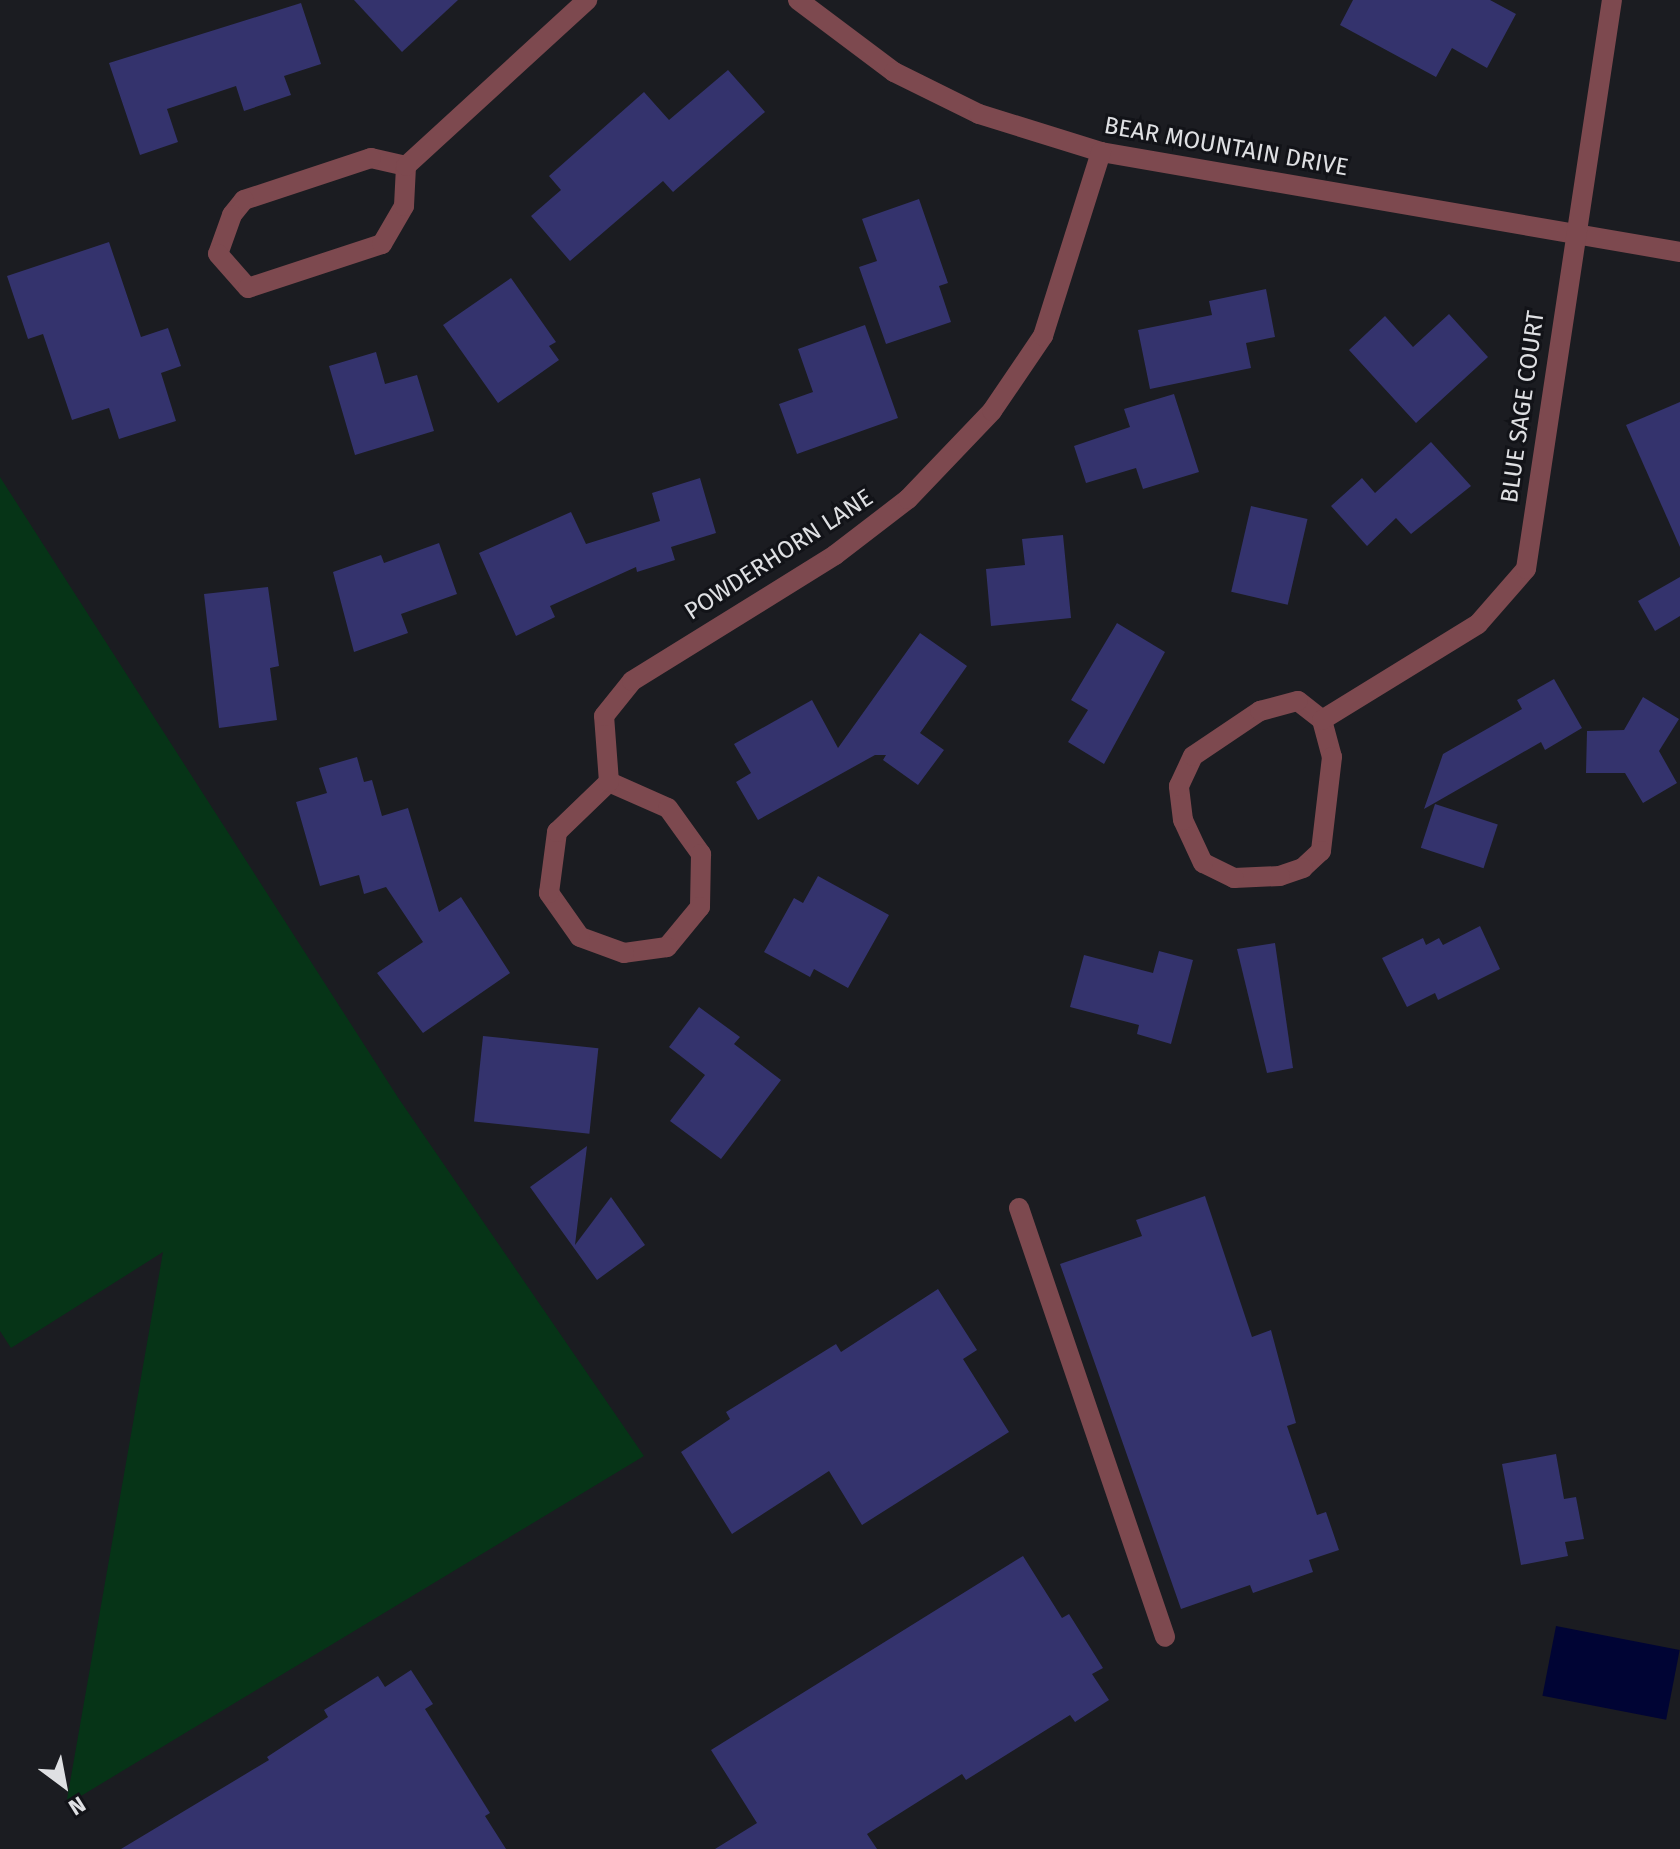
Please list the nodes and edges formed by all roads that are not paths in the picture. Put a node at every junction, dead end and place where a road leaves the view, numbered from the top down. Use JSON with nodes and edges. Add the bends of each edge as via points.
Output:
{"nodes":[{"id":1,"x":587,"y":0,"type":"edge"},
{"id":2,"x":798,"y":0,"type":"edge"},
{"id":3,"x":1612,"y":0,"type":"edge"},
{"id":4,"x":1101,"y":152,"type":"junction"},
{"id":5,"x":406,"y":166,"type":"junction"},
{"id":6,"x":1574,"y":236,"type":"junction"},
{"id":7,"x":1680,"y":252,"type":"edge"},
{"id":8,"x":1322,"y":720,"type":"junction"},
{"id":9,"x":609,"y":782,"type":"junction"},
{"id":10,"x":1019,"y":1208,"type":"dead end"},
{"id":11,"x":1165,"y":1637,"type":"dead end"}],
"edges":[{"from":1,"to":5,"type":"street"},
{"from":2,"to":4,"type":"street","name":"BEAR MOUNTAIN DRIVE","via":[[894,72],[979,114]]},
{"from":3,"to":6,"type":"street","name":"BLUE SAGE COURT"},
{"from":4,"to":6,"type":"street","name":"BEAR MOUNTAIN DRIVE"},
{"from":4,"to":9,"type":"street","name":"POWDERHORN LANE","via":[[1043,336],[992,411],[908,499],[835,555],[632,681],[604,716]]},
{"from":5,"to":5,"type":"street","via":[[404,206],[382,244],[248,288],[218,254],[232,215],[244,200],[371,158]]},
{"from":6,"to":7,"type":"street","name":"BEAR MOUNTAIN DRIVE"},
{"from":6,"to":8,"type":"street","name":"BLUE SAGE COURT","via":[[1526,569],[1478,624]]},
{"from":8,"to":8,"type":"street","via":[[1332,757],[1321,851],[1303,868],[1280,876],[1234,878],[1203,863],[1183,820],[1179,786],[1193,756],[1260,711],[1298,701]]},
{"from":9,"to":9,"type":"street","via":[[557,832],[549,893],[580,937],[624,953],[667,947],[700,907],[701,854],[668,808]]},
{"from":10,"to":11,"type":"street"}]}
